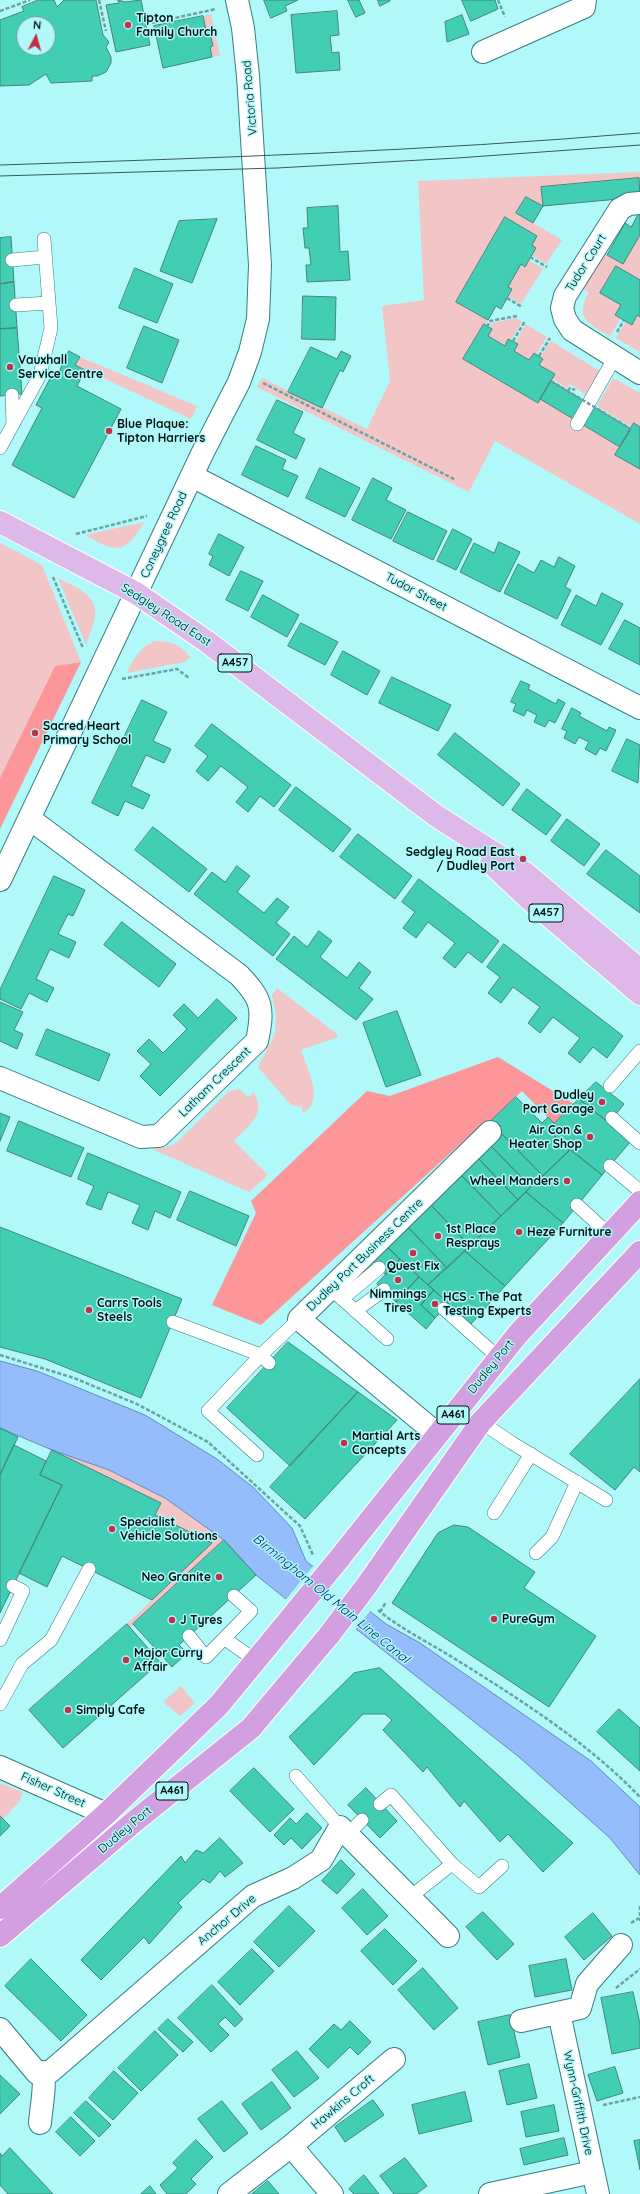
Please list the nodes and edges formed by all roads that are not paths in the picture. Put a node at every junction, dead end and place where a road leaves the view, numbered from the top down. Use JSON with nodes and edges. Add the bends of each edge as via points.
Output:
{"nodes":[{"id":1,"x":585,"y":0,"type":"edge"},
{"id":2,"x":228,"y":4,"type":"edge"},
{"id":3,"x":483,"y":52,"type":"dead end"},
{"id":4,"x":257,"y":197,"type":"joint"},
{"id":5,"x":640,"y":203,"type":"edge"},
{"id":6,"x":44,"y":240,"type":"dead end"},
{"id":7,"x":45,"y":257,"type":"junction"},
{"id":8,"x":12,"y":260,"type":"dead end"},
{"id":9,"x":49,"y":303,"type":"junction"},
{"id":10,"x":16,"y":305,"type":"dead end"},
{"id":11,"x":615,"y":357,"type":"junction"},
{"id":12,"x":640,"y":373,"type":"edge"},
{"id":13,"x":12,"y":395,"type":"dead end"},
{"id":14,"x":13,"y":423,"type":"junction"},
{"id":15,"x":577,"y":424,"type":"dead end"},
{"id":16,"x":0,"y":448,"type":"edge"},
{"id":17,"x":192,"y":476,"type":"junction"},
{"id":18,"x":0,"y":522,"type":"edge"},
{"id":19,"x":136,"y":593,"type":"junction"},
{"id":20,"x":640,"y":708,"type":"edge"},
{"id":21,"x":30,"y":820,"type":"junction"},
{"id":22,"x":454,"y":828,"type":"junction"},
{"id":23,"x":0,"y":880,"type":"edge"},
{"id":24,"x":640,"y":970,"type":"edge"},
{"id":25,"x":640,"y":994,"type":"edge"},
{"id":26,"x":640,"y":1052,"type":"edge"},
{"id":27,"x":0,"y":1078,"type":"edge"},
{"id":28,"x":610,"y":1086,"type":"dead end"},
{"id":29,"x":612,"y":1118,"type":"dead end"},
{"id":30,"x":640,"y":1143,"type":"edge"},
{"id":31,"x":484,"y":1144,"type":"dead end"},
{"id":32,"x":610,"y":1166,"type":"dead end"},
{"id":33,"x":640,"y":1191,"type":"edge"},
{"id":34,"x":640,"y":1202,"type":"edge"},
{"id":35,"x":577,"y":1205,"type":"dead end"},
{"id":36,"x":610,"y":1235,"type":"junction"},
{"id":37,"x":640,"y":1252,"type":"edge"},
{"id":38,"x":379,"y":1268,"type":"dead end"},
{"id":39,"x":384,"y":1290,"type":"dead end"},
{"id":40,"x":336,"y":1294,"type":"junction"},
{"id":41,"x":444,"y":1309,"type":"dead end"},
{"id":42,"x":355,"y":1311,"type":"junction"},
{"id":43,"x":299,"y":1319,"type":"junction"},
{"id":44,"x":173,"y":1322,"type":"dead end"},
{"id":45,"x":386,"y":1339,"type":"dead end"},
{"id":46,"x":499,"y":1358,"type":"junction"},
{"id":47,"x":265,"y":1359,"type":"junction"},
{"id":48,"x":481,"y":1422,"type":"junction"},
{"id":49,"x":437,"y":1434,"type":"junction"},
{"id":50,"x":531,"y":1454,"type":"junction"},
{"id":51,"x":258,"y":1455,"type":"dead end"},
{"id":52,"x":577,"y":1482,"type":"junction"},
{"id":53,"x":606,"y":1500,"type":"dead end"},
{"id":54,"x":494,"y":1513,"type":"dead end"},
{"id":55,"x":536,"y":1553,"type":"dead end"},
{"id":56,"x":89,"y":1569,"type":"dead end"},
{"id":57,"x":13,"y":1586,"type":"dead end"},
{"id":58,"x":234,"y":1596,"type":"dead end"},
{"id":59,"x":1,"y":1636,"type":"edge"},
{"id":60,"x":189,"y":1636,"type":"dead end"},
{"id":61,"x":224,"y":1639,"type":"junction"},
{"id":62,"x":255,"y":1660,"type":"junction"},
{"id":63,"x":0,"y":1704,"type":"edge"},
{"id":64,"x":0,"y":1767,"type":"edge"},
{"id":65,"x":296,"y":1776,"type":"dead end"},
{"id":66,"x":165,"y":1797,"type":"junction"},
{"id":67,"x":380,"y":1804,"type":"dead end"},
{"id":68,"x":106,"y":1814,"type":"junction"},
{"id":69,"x":362,"y":1820,"type":"dead end"},
{"id":70,"x":344,"y":1831,"type":"junction"},
{"id":71,"x":106,"y":1846,"type":"junction"},
{"id":72,"x":452,"y":1864,"type":"junction"},
{"id":73,"x":502,"y":1866,"type":"dead end"},
{"id":74,"x":409,"y":1898,"type":"junction"},
{"id":75,"x":0,"y":1908,"type":"edge"},
{"id":76,"x":0,"y":1936,"type":"edge"},
{"id":77,"x":448,"y":1936,"type":"dead end"},
{"id":78,"x":621,"y":1945,"type":"dead end"},
{"id":79,"x":559,"y":2013,"type":"junction"},
{"id":80,"x":521,"y":2021,"type":"dead end"},
{"id":81,"x":0,"y":2029,"type":"edge"},
{"id":82,"x":394,"y":2059,"type":"dead end"},
{"id":83,"x":44,"y":2072,"type":"junction"},
{"id":84,"x":40,"y":2123,"type":"dead end"},
{"id":85,"x":291,"y":2146,"type":"junction"},
{"id":86,"x":593,"y":2172,"type":"junction"},
{"id":87,"x":228,"y":2194,"type":"edge"},
{"id":88,"x":332,"y":2194,"type":"edge"},
{"id":89,"x":490,"y":2194,"type":"edge"},
{"id":90,"x":598,"y":2194,"type":"edge"}],
"edges":[{"from":1,"to":3,"type":"street","via":[[584,7]]},
{"from":2,"to":4,"type":"street","name":"Victoria Road","via":[[243,28]]},
{"from":4,"to":17,"type":"street","name":"Coneygree Road","via":[[260,265],[258,319],[242,373]]},
{"from":5,"to":11,"type":"street","name":"Tudor Court","via":[[629,204],[620,209],[566,296],[562,308],[572,330]]},
{"from":6,"to":7,"type":"lane"},
{"from":7,"to":8,"type":"lane"},
{"from":7,"to":9,"type":"lane"},
{"from":9,"to":10,"type":"lane"},
{"from":9,"to":14,"type":"lane","via":[[51,328],[40,375]]},
{"from":11,"to":12,"type":"street","name":"Tudor Court"},
{"from":11,"to":15,"type":"lane"},
{"from":13,"to":14,"type":"lane"},
{"from":14,"to":16,"type":"lane"},
{"from":17,"to":19,"type":"street","name":"Coneygree Road"},
{"from":17,"to":20,"type":"street","name":"Tudor Street"},
{"from":18,"to":19,"type":"main road","name":"Sedgley Road East","number":"A457"},
{"from":19,"to":21,"type":"street","name":"Coneygree Road"},
{"from":19,"to":22,"type":"main road","name":"Sedgley Road East","number":"A457","via":[[206,641]]},
{"from":21,"to":23,"type":"street","name":"Coneygree Road"},
{"from":21,"to":27,"type":"street","name":"Latham Crescent","via":[[239,975],[255,992],[260,1006],[261,1022],[257,1041],[159,1136],[140,1137]]},
{"from":22,"to":24,"type":"main road","name":"Sedgley Road East","number":"A457","via":[[525,873]]},
{"from":22,"to":25,"type":"main road","name":"Sedgley Road East","number":"A457","via":[[528,898]]},
{"from":26,"to":28,"type":"lane"},
{"from":29,"to":30,"type":"lane"},
{"from":31,"to":40,"type":"street","name":"Dudley Port Business Centre"},
{"from":32,"to":33,"type":"lane"},
{"from":34,"to":36,"type":"highway","name":"Dudley Port","number":"A461"},
{"from":35,"to":36,"type":"lane"},
{"from":36,"to":46,"type":"highway","name":"Dudley Port","number":"A461"},
{"from":37,"to":48,"type":"highway","number":"A461"},
{"from":38,"to":40,"type":"lane"},
{"from":39,"to":42,"type":"lane"},
{"from":40,"to":42,"type":"lane"},
{"from":40,"to":43,"type":"street","name":"Dudley Port Business Centre"},
{"from":41,"to":46,"type":"lane"},
{"from":42,"to":45,"type":"lane"},
{"from":43,"to":47,"type":"lane"},
{"from":43,"to":49,"type":"street","name":"Dudley Port Business Centre"},
{"from":44,"to":47,"type":"lane"},
{"from":46,"to":49,"type":"highway","name":"Dudley Port","number":"A461"},
{"from":47,"to":51,"type":"lane","via":[[208,1411]]},
{"from":48,"to":50,"type":"lane"},
{"from":48,"to":66,"type":"highway","name":"Dudley Port","number":"A461","bridge":true,"via":[[368,1585],[251,1728]]},
{"from":49,"to":62,"type":"highway","name":"Dudley Port","number":"A461","bridge":true},
{"from":50,"to":52,"type":"lane"},
{"from":50,"to":54,"type":"lane"},
{"from":52,"to":53,"type":"lane"},
{"from":52,"to":55,"type":"lane","via":[[552,1537]]},
{"from":56,"to":63,"type":"lane","via":[[51,1640],[22,1664]]},
{"from":57,"to":59,"type":"lane","via":[[23,1591]]},
{"from":58,"to":61,"type":"lane","via":[[251,1611]]},
{"from":60,"to":61,"type":"lane","via":[[206,1657]]},
{"from":61,"to":62,"type":"lane"},
{"from":62,"to":68,"type":"highway","name":"Dudley Port","number":"A461","via":[[219,1705]]},
{"from":64,"to":68,"type":"street","name":"Fisher Street"},
{"from":65,"to":70,"type":"lane"},
{"from":66,"to":68,"type":"highway","via":[[140,1802],[123,1818]]},
{"from":66,"to":71,"type":"highway","name":"Dudley Port","number":"A461"},
{"from":67,"to":72,"type":"lane","via":[[391,1795]]},
{"from":68,"to":71,"type":"highway","via":[[109,1829]]},
{"from":68,"to":75,"type":"highway","name":"Dudley Port","number":"A461"},
{"from":69,"to":70,"type":"lane"},
{"from":70,"to":74,"type":"street"},
{"from":70,"to":83,"type":"street","name":"Anchor Drive","via":[[321,1860],[293,1878],[253,1896],[50,2072]]},
{"from":71,"to":76,"type":"highway","name":"Dudley Port","number":"A461"},
{"from":72,"to":73,"type":"lane","via":[[479,1887]]},
{"from":72,"to":74,"type":"lane"},
{"from":74,"to":77,"type":"street"},
{"from":78,"to":79,"type":"street","via":[[587,1984],[580,2008]]},
{"from":79,"to":80,"type":"street"},
{"from":79,"to":86,"type":"street","name":"Wynn-Griffith Drive"},
{"from":81,"to":83,"type":"street","via":[[37,2073]]},
{"from":82,"to":85,"type":"street","name":"Hawkins Croft"},
{"from":83,"to":84,"type":"street"},
{"from":85,"to":87,"type":"street","name":"Hawkins Croft"},
{"from":85,"to":88,"type":"street"},
{"from":86,"to":89,"type":"street"},
{"from":86,"to":90,"type":"street","name":"Wynn-Griffith Drive"}]}
